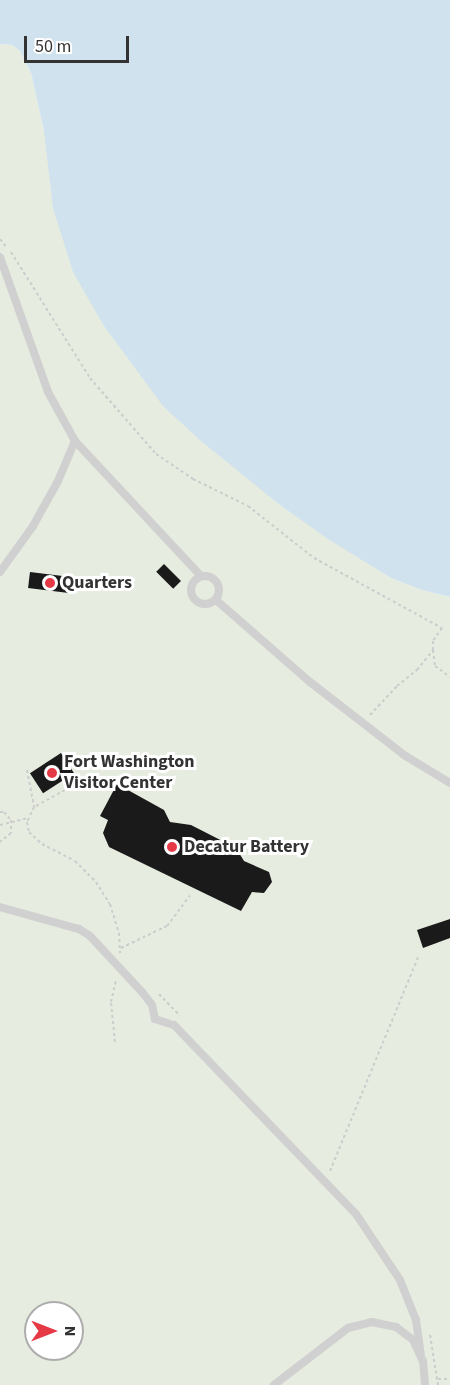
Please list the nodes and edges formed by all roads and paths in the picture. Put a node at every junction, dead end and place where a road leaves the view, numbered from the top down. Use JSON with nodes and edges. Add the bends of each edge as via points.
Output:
{"nodes":[{"id":1,"x":0,"y":239,"type":"edge"},
{"id":2,"x":0,"y":256,"type":"edge"},
{"id":3,"x":75,"y":441,"type":"junction"},
{"id":4,"x":0,"y":572,"type":"edge"},
{"id":5,"x":201,"y":576,"type":"junction"},
{"id":6,"x":216,"y":600,"type":"junction"},
{"id":7,"x":433,"y":650,"type":"junction"},
{"id":8,"x":450,"y":677,"type":"edge"},
{"id":9,"x":363,"y":723,"type":"junction"},
{"id":10,"x":27,"y":770,"type":"dead end"},
{"id":11,"x":450,"y":783,"type":"edge"},
{"id":12,"x":65,"y":790,"type":"dead end"},
{"id":13,"x":34,"y":807,"type":"junction"},
{"id":14,"x":0,"y":812,"type":"edge"},
{"id":15,"x":28,"y":818,"type":"junction"},
{"id":16,"x":11,"y":820,"type":"junction"},
{"id":17,"x":0,"y":825,"type":"edge"},
{"id":18,"x":0,"y":842,"type":"edge"},
{"id":19,"x":190,"y":896,"type":"dead end"},
{"id":20,"x":0,"y":907,"type":"edge"},
{"id":21,"x":121,"y":948,"type":"junction"},
{"id":22,"x":419,"y":955,"type":"dead end"},
{"id":23,"x":118,"y":964,"type":"junction"},
{"id":24,"x":115,"y":1042,"type":"dead end"},
{"id":25,"x":330,"y":1171,"type":"dead end"},
{"id":26,"x":421,"y":1354,"type":"junction"},
{"id":27,"x":450,"y":1379,"type":"edge"},
{"id":28,"x":425,"y":1382,"type":"edge"},
{"id":29,"x":273,"y":1385,"type":"edge"}],
"edges":[{"from":1,"to":7,"type":"path","via":[[90,378],[156,454],[193,479],[248,506],[314,558],[442,628],[433,641]]},
{"from":2,"to":3,"type":"lane","via":[[48,392]]},
{"from":3,"to":4,"type":"lane","via":[[38,517]]},
{"from":3,"to":5,"type":"lane"},
{"from":5,"to":6,"type":"lane","via":[[218,582]]},
{"from":5,"to":6,"type":"lane","via":[[190,589],[193,598],[200,604]]},
{"from":6,"to":9,"type":"lane"},
{"from":7,"to":8,"type":"path","via":[[435,666]]},
{"from":7,"to":9,"type":"path"},
{"from":9,"to":11,"type":"lane","via":[[404,755]]},
{"from":10,"to":13,"type":"path"},
{"from":12,"to":13,"type":"path"},
{"from":13,"to":15,"type":"path"},
{"from":14,"to":16,"type":"path"},
{"from":15,"to":16,"type":"path"},
{"from":15,"to":21,"type":"path","via":[[28,832],[33,839],[75,861],[96,882],[110,904]]},
{"from":16,"to":17,"type":"path"},
{"from":16,"to":18,"type":"path","via":[[11,833]]},
{"from":19,"to":21,"type":"path","via":[[167,926]]},
{"from":20,"to":23,"type":"lane","via":[[79,929]]},
{"from":21,"to":23,"type":"path"},
{"from":22,"to":25,"type":"path"},
{"from":23,"to":24,"type":"path","via":[[111,1002]]},
{"from":23,"to":26,"type":"lane","via":[[152,1005],[155,1019],[174,1025],[356,1214],[400,1280],[416,1320]]},
{"from":26,"to":28,"type":"lane"},
{"from":26,"to":29,"type":"lane","via":[[413,1340],[396,1327],[364,1323],[348,1328]]},
{"from":27,"to":28,"type":"path"}]}
